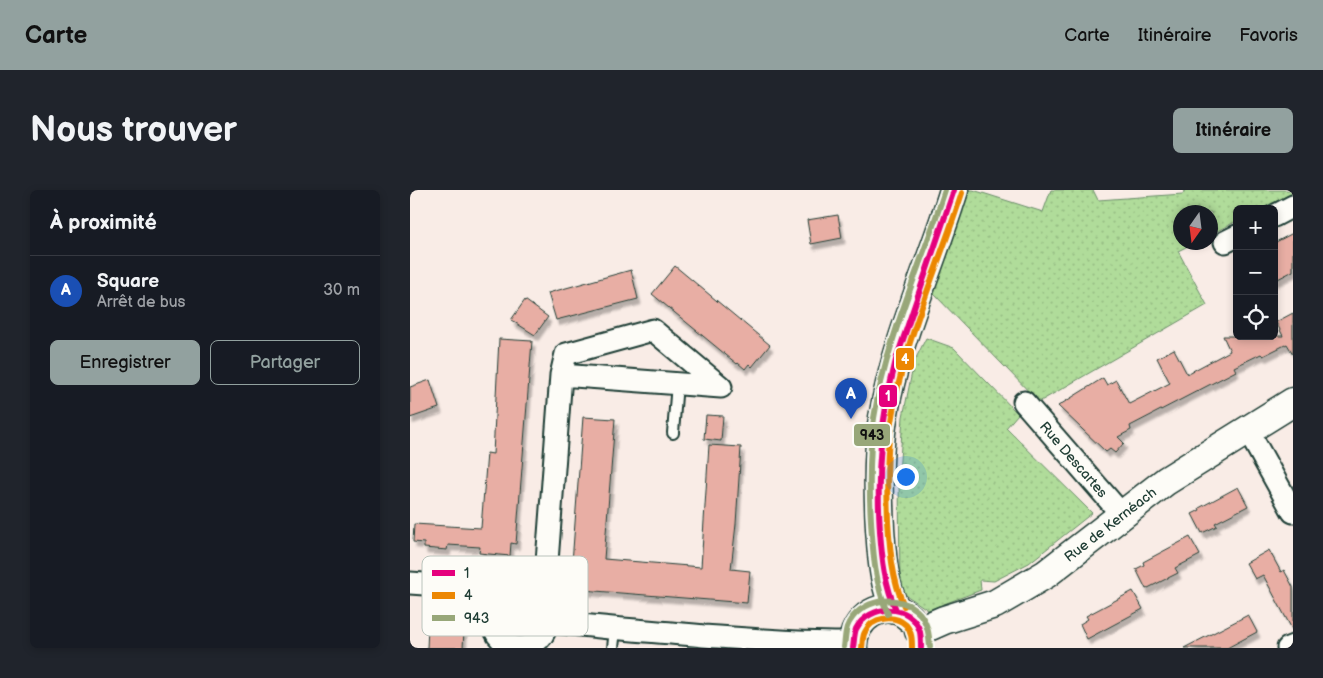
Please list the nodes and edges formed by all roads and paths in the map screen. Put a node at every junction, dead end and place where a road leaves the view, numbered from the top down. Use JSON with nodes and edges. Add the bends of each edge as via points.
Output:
{"nodes":[{"id":1,"x":939,"y":190,"type":"edge"},
{"id":2,"x":954,"y":190,"type":"edge"},
{"id":3,"x":1293,"y":206,"type":"edge"},
{"id":4,"x":1278,"y":214,"type":"edge"},
{"id":5,"x":562,"y":374,"type":"junction"},
{"id":6,"x":677,"y":383,"type":"junction"},
{"id":7,"x":1024,"y":402,"type":"dead end"},
{"id":8,"x":1293,"y":402,"type":"edge"},
{"id":9,"x":1247,"y":429,"type":"junction"},
{"id":10,"x":673,"y":433,"type":"dead end"},
{"id":11,"x":1293,"y":512,"type":"edge"},
{"id":12,"x":1123,"y":516,"type":"junction"},
{"id":13,"x":548,"y":556,"type":"edge"},
{"id":14,"x":885,"y":610,"type":"junction"},
{"id":15,"x":588,"y":631,"type":"edge"},
{"id":16,"x":542,"y":636,"type":"edge"},
{"id":17,"x":614,"y":638,"type":"edge"},
{"id":18,"x":920,"y":639,"type":"edge"},
{"id":19,"x":718,"y":642,"type":"edge"},
{"id":20,"x":503,"y":645,"type":"edge"},
{"id":21,"x":853,"y":645,"type":"edge"},
{"id":22,"x":1293,"y":646,"type":"edge"},
{"id":23,"x":1288,"y":648,"type":"edge"}],
"edges":[{"from":1,"to":14,"type":"main road","via":[[897,327],[875,421],[871,529],[877,587]]},
{"from":2,"to":14,"type":"main road","via":[[896,362],[882,425],[878,492],[889,596]]},
{"from":3,"to":4,"type":"street"},
{"from":5,"to":6,"type":"street"},
{"from":5,"to":6,"type":"street","via":[[566,354],[653,330],[721,386]]},
{"from":5,"to":13,"type":"street"},
{"from":6,"to":10,"type":"lane"},
{"from":7,"to":12,"type":"street","name":"Rue Descartes"},
{"from":8,"to":9,"type":"main road","name":"Rue de Kernéach"},
{"from":9,"to":11,"type":"street"},
{"from":9,"to":12,"type":"main road","name":"Rue de Kernéach","via":[[1166,481]]},
{"from":12,"to":18,"type":"main road","name":"Rue de Kernéach","via":[[1046,574],[994,604],[944,620]]},
{"from":14,"to":18,"type":"main road","via":[[910,618]]},
{"from":14,"to":21,"type":"main road","via":[[864,618],[857,627]]},
{"from":15,"to":17,"type":"street"},
{"from":16,"to":20,"type":"street","via":[[529,645]]},
{"from":17,"to":19,"type":"street"},
{"from":19,"to":21,"type":"street"},
{"from":22,"to":23,"type":"street"}]}
